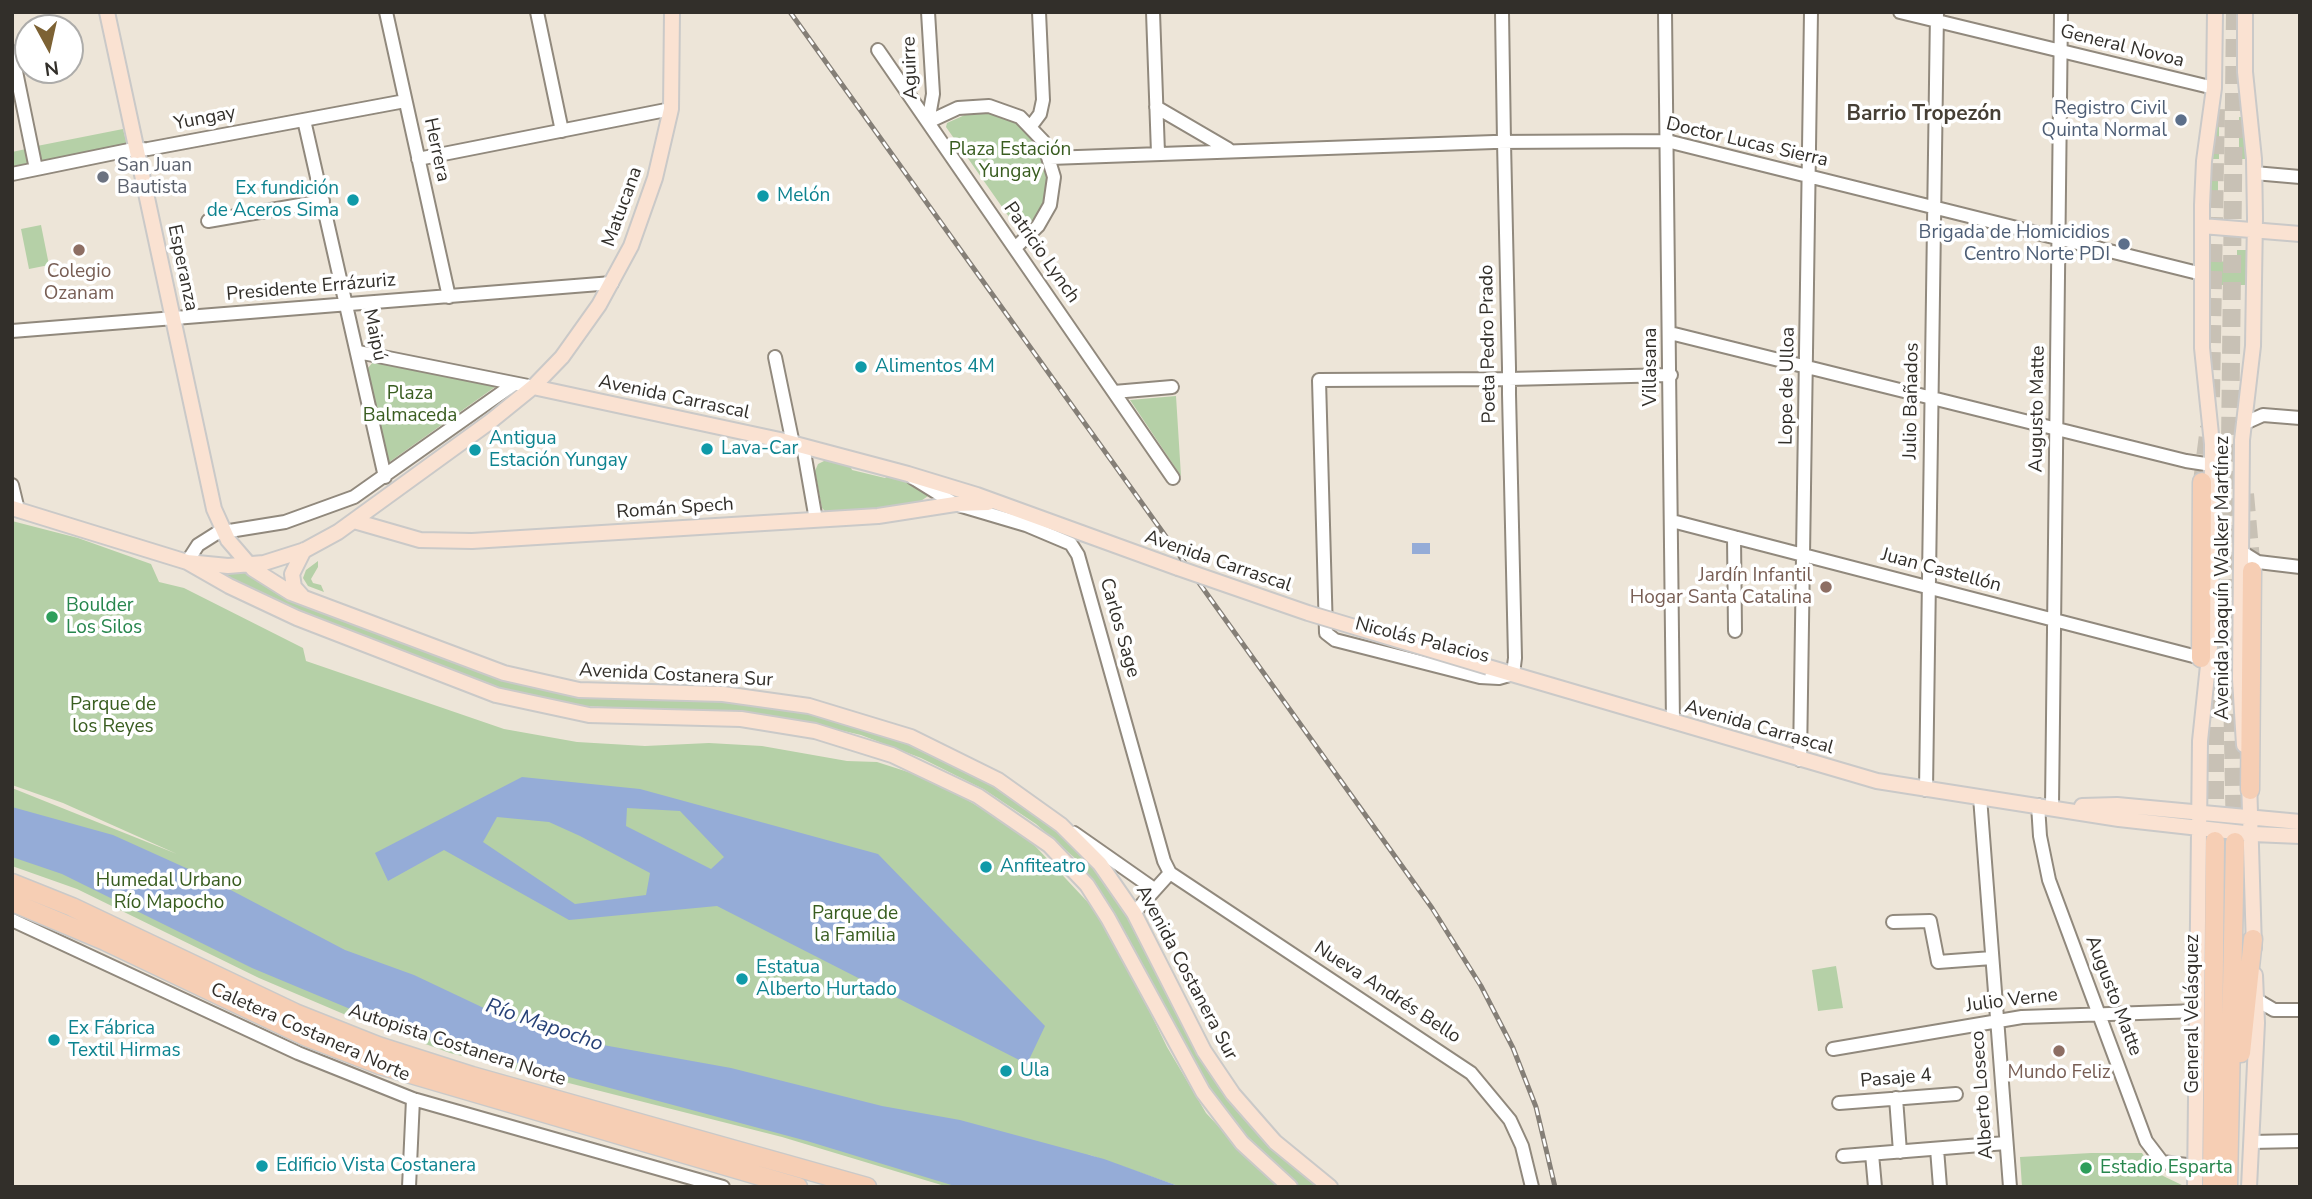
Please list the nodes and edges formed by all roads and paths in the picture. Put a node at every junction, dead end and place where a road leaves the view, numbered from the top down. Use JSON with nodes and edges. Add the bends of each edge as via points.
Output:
{"nodes":[{"id":1,"x":107,"y":12,"type":"edge"},
{"id":2,"x":386,"y":12,"type":"edge"},
{"id":3,"x":537,"y":12,"type":"edge"},
{"id":4,"x":672,"y":12,"type":"edge"},
{"id":5,"x":928,"y":12,"type":"edge"},
{"id":6,"x":1039,"y":12,"type":"edge"},
{"id":7,"x":1153,"y":12,"type":"edge"},
{"id":8,"x":1502,"y":12,"type":"edge"},
{"id":9,"x":1665,"y":12,"type":"edge"},
{"id":10,"x":1811,"y":12,"type":"edge"},
{"id":11,"x":1900,"y":12,"type":"edge"},
{"id":12,"x":2061,"y":12,"type":"edge"},
{"id":13,"x":2215,"y":12,"type":"edge"},
{"id":14,"x":2245,"y":12,"type":"edge"},
{"id":15,"x":1937,"y":17,"type":"edge"},
{"id":16,"x":878,"y":50,"type":"dead end"},
{"id":17,"x":12,"y":52,"type":"edge"},
{"id":18,"x":2061,"y":52,"type":"junction"},
{"id":19,"x":2214,"y":88,"type":"junction"},
{"id":20,"x":405,"y":101,"type":"junction"},
{"id":21,"x":1156,"y":107,"type":"junction"},
{"id":22,"x":671,"y":109,"type":"junction"},
{"id":23,"x":304,"y":120,"type":"junction"},
{"id":24,"x":928,"y":122,"type":"junction"},
{"id":25,"x":1031,"y":126,"type":"junction"},
{"id":26,"x":562,"y":131,"type":"junction"},
{"id":27,"x":1667,"y":141,"type":"junction"},
{"id":28,"x":1504,"y":142,"type":"junction"},
{"id":29,"x":137,"y":149,"type":"junction"},
{"id":30,"x":1231,"y":150,"type":"junction"},
{"id":31,"x":1158,"y":153,"type":"junction"},
{"id":32,"x":1051,"y":158,"type":"junction"},
{"id":33,"x":418,"y":159,"type":"junction"},
{"id":34,"x":36,"y":169,"type":"junction"},
{"id":35,"x":2255,"y":173,"type":"junction"},
{"id":36,"x":12,"y":174,"type":"edge"},
{"id":37,"x":1808,"y":177,"type":"junction"},
{"id":38,"x":2300,"y":177,"type":"edge"},
{"id":39,"x":323,"y":201,"type":"junction"},
{"id":40,"x":1934,"y":208,"type":"junction"},
{"id":41,"x":208,"y":221,"type":"dead end"},
{"id":42,"x":2202,"y":226,"type":"junction"},
{"id":43,"x":2255,"y":230,"type":"junction"},
{"id":44,"x":2300,"y":234,"type":"edge"},
{"id":45,"x":2059,"y":239,"type":"junction"},
{"id":46,"x":1015,"y":248,"type":"junction"},
{"id":47,"x":2202,"y":274,"type":"junction"},
{"id":48,"x":612,"y":283,"type":"junction"},
{"id":49,"x":449,"y":297,"type":"junction"},
{"id":50,"x":348,"y":305,"type":"junction"},
{"id":51,"x":174,"y":319,"type":"junction"},
{"id":52,"x":12,"y":331,"type":"edge"},
{"id":53,"x":1670,"y":332,"type":"junction"},
{"id":54,"x":358,"y":352,"type":"junction"},
{"id":55,"x":775,"y":357,"type":"dead end"},
{"id":56,"x":1807,"y":367,"type":"junction"},
{"id":57,"x":1671,"y":376,"type":"junction"},
{"id":58,"x":1509,"y":379,"type":"junction"},
{"id":59,"x":514,"y":384,"type":"junction"},
{"id":60,"x":533,"y":387,"type":"junction"},
{"id":61,"x":1172,"y":387,"type":"dead end"},
{"id":62,"x":1114,"y":392,"type":"junction"},
{"id":63,"x":1931,"y":398,"type":"junction"},
{"id":64,"x":2300,"y":418,"type":"edge"},
{"id":65,"x":2243,"y":424,"type":"junction"},
{"id":66,"x":2057,"y":429,"type":"junction"},
{"id":67,"x":798,"y":445,"type":"junction"},
{"id":68,"x":2194,"y":463,"type":"junction"},
{"id":69,"x":2212,"y":465,"type":"junction"},
{"id":70,"x":385,"y":477,"type":"junction"},
{"id":71,"x":1173,"y":478,"type":"dead end"},
{"id":72,"x":2202,"y":482,"type":"tunnel mouth"},
{"id":73,"x":12,"y":485,"type":"edge"},
{"id":74,"x":949,"y":496,"type":"junction"},
{"id":75,"x":15,"y":509,"type":"edge"},
{"id":76,"x":816,"y":520,"type":"junction"},
{"id":77,"x":354,"y":521,"type":"junction"},
{"id":78,"x":1672,"y":521,"type":"junction"},
{"id":79,"x":222,"y":532,"type":"junction"},
{"id":80,"x":1734,"y":537,"type":"junction"},
{"id":81,"x":305,"y":550,"type":"junction"},
{"id":82,"x":2242,"y":552,"type":"junction"},
{"id":83,"x":1805,"y":555,"type":"junction"},
{"id":84,"x":187,"y":562,"type":"junction"},
{"id":85,"x":249,"y":565,"type":"junction"},
{"id":86,"x":2300,"y":567,"type":"edge"},
{"id":87,"x":2252,"y":571,"type":"tunnel mouth"},
{"id":88,"x":1929,"y":587,"type":"junction"},
{"id":89,"x":303,"y":597,"type":"junction"},
{"id":90,"x":2055,"y":620,"type":"junction"},
{"id":91,"x":1735,"y":631,"type":"dead end"},
{"id":92,"x":2193,"y":656,"type":"junction"},
{"id":93,"x":1513,"y":674,"type":"junction"},
{"id":94,"x":1673,"y":722,"type":"junction"},
{"id":95,"x":2200,"y":741,"type":"junction"},
{"id":96,"x":1800,"y":760,"type":"junction"},
{"id":97,"x":1926,"y":790,"type":"junction"},
{"id":98,"x":2250,"y":790,"type":"junction"},
{"id":99,"x":1980,"y":797,"type":"junction"},
{"id":100,"x":2052,"y":806,"type":"junction"},
{"id":101,"x":2251,"y":819,"type":"junction"},
{"id":102,"x":2198,"y":821,"type":"junction"},
{"id":103,"x":2300,"y":822,"type":"edge"},
{"id":104,"x":1061,"y":825,"type":"junction"},
{"id":105,"x":2253,"y":835,"type":"junction"},
{"id":106,"x":2300,"y":836,"type":"edge"},
{"id":107,"x":2215,"y":841,"type":"tunnel mouth"},
{"id":108,"x":2235,"y":842,"type":"tunnel mouth"},
{"id":109,"x":1170,"y":873,"type":"junction"},
{"id":110,"x":12,"y":883,"type":"edge"},
{"id":111,"x":1154,"y":890,"type":"junction"},
{"id":112,"x":12,"y":902,"type":"edge"},
{"id":113,"x":1134,"y":913,"type":"junction"},
{"id":114,"x":12,"y":920,"type":"edge"},
{"id":115,"x":1893,"y":922,"type":"dead end"},
{"id":116,"x":2253,"y":939,"type":"junction"},
{"id":117,"x":1992,"y":958,"type":"junction"},
{"id":118,"x":2257,"y":1000,"type":"junction"},
{"id":119,"x":2300,"y":1010,"type":"edge"},
{"id":120,"x":2198,"y":1012,"type":"junction"},
{"id":121,"x":2099,"y":1013,"type":"junction"},
{"id":122,"x":1997,"y":1021,"type":"junction"},
{"id":123,"x":1833,"y":1049,"type":"dead end"},
{"id":124,"x":1956,"y":1094,"type":"dead end"},
{"id":125,"x":1896,"y":1098,"type":"junction"},
{"id":126,"x":413,"y":1099,"type":"junction"},
{"id":127,"x":1839,"y":1103,"type":"dead end"},
{"id":128,"x":2213,"y":1132,"type":"junction"},
{"id":129,"x":2300,"y":1141,"type":"edge"},
{"id":130,"x":2251,"y":1142,"type":"junction"},
{"id":131,"x":2006,"y":1143,"type":"junction"},
{"id":132,"x":1937,"y":1149,"type":"junction"},
{"id":133,"x":1900,"y":1152,"type":"junction"},
{"id":134,"x":1872,"y":1154,"type":"junction"},
{"id":135,"x":1843,"y":1156,"type":"dead end"},
{"id":136,"x":2195,"y":1167,"type":"junction"},
{"id":137,"x":2228,"y":1179,"type":"edge"},
{"id":138,"x":408,"y":1187,"type":"edge"},
{"id":139,"x":723,"y":1187,"type":"edge"},
{"id":140,"x":798,"y":1187,"type":"edge"},
{"id":141,"x":867,"y":1187,"type":"edge"},
{"id":142,"x":1290,"y":1187,"type":"edge"},
{"id":143,"x":1330,"y":1187,"type":"edge"},
{"id":144,"x":1532,"y":1187,"type":"edge"},
{"id":145,"x":1875,"y":1187,"type":"edge"},
{"id":146,"x":1940,"y":1187,"type":"edge"},
{"id":147,"x":2010,"y":1187,"type":"edge"},
{"id":148,"x":2195,"y":1187,"type":"edge"},
{"id":149,"x":2206,"y":1187,"type":"edge"},
{"id":150,"x":2212,"y":1187,"type":"edge"},
{"id":151,"x":2249,"y":1187,"type":"edge"}],
"edges":[{"from":1,"to":29,"type":"main road","name":"Esperanza"},
{"from":2,"to":20,"type":"street","name":"Herrera"},
{"from":3,"to":26,"type":"street"},
{"from":4,"to":22,"type":"main road","name":"Matucana"},
{"from":5,"to":24,"type":"street","name":"Aguirre","via":[[933,94]]},
{"from":6,"to":25,"type":"street","via":[[1043,100]]},
{"from":7,"to":21,"type":"street"},
{"from":8,"to":28,"type":"street","name":"Poeta Pedro Prado"},
{"from":9,"to":27,"type":"street","name":"Villasana"},
{"from":10,"to":37,"type":"street","name":"Lope de Ulloa"},
{"from":11,"to":15,"type":"street","name":"General Novoa"},
{"from":12,"to":18,"type":"street","name":"Augusto Matte"},
{"from":13,"to":19,"type":"main road","name":"Avenida Joaquín Walker Martínez"},
{"from":14,"to":35,"type":"main road","name":"Avenida Joaquín Walker Martínez","via":[[2246,91]]},
{"from":15,"to":18,"type":"street","name":"General Novoa"},
{"from":15,"to":40,"type":"street","name":"Julio Bañados"},
{"from":16,"to":24,"type":"street","name":"Patricio Lynch"},
{"from":17,"to":34,"type":"street"},
{"from":18,"to":19,"type":"street","name":"General Novoa"},
{"from":18,"to":45,"type":"street","name":"Augusto Matte"},
{"from":19,"to":42,"type":"main road","name":"Avenida Joaquín Walker Martínez","via":[[2204,161]]},
{"from":20,"to":23,"type":"street","name":"Yungay"},
{"from":20,"to":33,"type":"street","name":"Herrera"},
{"from":21,"to":30,"type":"street"},
{"from":21,"to":31,"type":"street"},
{"from":22,"to":26,"type":"street"},
{"from":22,"to":48,"type":"main road","name":"Matucana","via":[[641,223]]},
{"from":23,"to":29,"type":"street","name":"Yungay"},
{"from":23,"to":39,"type":"street","name":"Maipú"},
{"from":24,"to":25,"type":"street","via":[[958,108],[981,105],[1005,110]]},
{"from":24,"to":46,"type":"street","name":"Patricio Lynch"},
{"from":25,"to":32,"type":"street"},
{"from":26,"to":33,"type":"street"},
{"from":27,"to":28,"type":"street","name":"Doctor Lucas Sierra"},
{"from":27,"to":37,"type":"street","name":"Doctor Lucas Sierra"},
{"from":27,"to":53,"type":"street","name":"Villasana"},
{"from":28,"to":30,"type":"street","name":"Doctor Lucas Sierra"},
{"from":28,"to":58,"type":"street","name":"Poeta Pedro Prado"},
{"from":29,"to":34,"type":"street","name":"Yungay"},
{"from":29,"to":51,"type":"main road","name":"Esperanza"},
{"from":30,"to":31,"type":"street","name":"Doctor Lucas Sierra"},
{"from":31,"to":32,"type":"street","name":"Doctor Lucas Sierra"},
{"from":32,"to":46,"type":"street","via":[[1050,205],[1038,226]]},
{"from":33,"to":49,"type":"street","name":"Herrera"},
{"from":34,"to":36,"type":"street","name":"Yungay"},
{"from":35,"to":38,"type":"street"},
{"from":35,"to":43,"type":"main road","name":"Avenida Joaquín Walker Martínez"},
{"from":37,"to":40,"type":"street","name":"Doctor Lucas Sierra"},
{"from":37,"to":56,"type":"street","name":"Lope de Ulloa"},
{"from":39,"to":41,"type":"street"},
{"from":39,"to":50,"type":"street","name":"Maipú"},
{"from":40,"to":45,"type":"street","name":"Doctor Lucas Sierra"},
{"from":40,"to":63,"type":"street","name":"Julio Bañados"},
{"from":42,"to":43,"type":"main road"},
{"from":42,"to":47,"type":"main road","name":"Avenida Joaquín Walker Martínez"},
{"from":43,"to":44,"type":"main road"},
{"from":43,"to":65,"type":"main road","name":"Avenida Joaquín Walker Martínez","via":[[2253,346]]},
{"from":45,"to":47,"type":"street","name":"Doctor Lucas Sierra"},
{"from":45,"to":66,"type":"street","name":"Augusto Matte"},
{"from":46,"to":62,"type":"street","name":"Patricio Lynch"},
{"from":47,"to":69,"type":"main road","name":"Avenida Joaquín Walker Martínez","via":[[2203,361]]},
{"from":48,"to":49,"type":"street","name":"Presidente Errázuriz"},
{"from":48,"to":60,"type":"main road","name":"Matucana","via":[[562,357]]},
{"from":49,"to":50,"type":"street","name":"Presidente Errázuriz"},
{"from":50,"to":51,"type":"street","name":"Presidente Errázuriz"},
{"from":50,"to":54,"type":"street","name":"Maipú"},
{"from":51,"to":52,"type":"street","name":"Presidente Errázuriz"},
{"from":51,"to":79,"type":"main road","name":"Esperanza"},
{"from":53,"to":56,"type":"street"},
{"from":53,"to":57,"type":"street","name":"Villasana"},
{"from":54,"to":59,"type":"street","name":"Avenida Carrascal"},
{"from":54,"to":70,"type":"street","name":"Maipú"},
{"from":55,"to":67,"type":"street"},
{"from":56,"to":63,"type":"street"},
{"from":56,"to":83,"type":"street","name":"Lope de Ulloa"},
{"from":57,"to":58,"type":"street"},
{"from":57,"to":78,"type":"street","name":"Villasana"},
{"from":58,"to":93,"type":"street","name":"Poeta Pedro Prado"},
{"from":58,"to":93,"type":"street","name":"Nicolás Palacios","via":[[1319,380],[1326,633],[1335,640],[1480,677]]},
{"from":59,"to":60,"type":"street","name":"Avenida Carrascal"},
{"from":59,"to":70,"type":"street"},
{"from":60,"to":67,"type":"main road","name":"Avenida Carrascal"},
{"from":60,"to":77,"type":"main road","name":"Matucana"},
{"from":61,"to":62,"type":"street"},
{"from":62,"to":71,"type":"street","name":"Patricio Lynch"},
{"from":63,"to":66,"type":"street"},
{"from":63,"to":88,"type":"street","name":"Julio Bañados"},
{"from":64,"to":65,"type":"street","via":[[2263,415]]},
{"from":65,"to":82,"type":"main road","name":"Avenida Joaquín Walker Martínez"},
{"from":66,"to":68,"type":"street"},
{"from":66,"to":90,"type":"street","name":"Augusto Matte"},
{"from":67,"to":74,"type":"main road","name":"Avenida Carrascal","via":[[908,474]]},
{"from":67,"to":76,"type":"street"},
{"from":68,"to":69,"type":"street"},
{"from":68,"to":92,"type":"street"},
{"from":69,"to":95,"type":"main road","name":"Avenida Joaquín Walker Martínez","via":[[2211,637]]},
{"from":70,"to":79,"type":"street","via":[[354,497],[305,516]]},
{"from":72,"to":92,"type":"highway"},
{"from":73,"to":75,"type":"street"},
{"from":74,"to":76,"type":"main road","name":"Román Spech","via":[[928,510]]},
{"from":74,"to":93,"type":"main road","name":"Avenida Carrascal","bridge":true,"via":[[1001,504],[1273,602]]},
{"from":74,"to":109,"type":"street","name":"Carlos Sage","via":[[1065,540],[1076,550]]},
{"from":75,"to":84,"type":"main road"},
{"from":76,"to":77,"type":"main road","name":"Román Spech","via":[[449,541],[407,537]]},
{"from":77,"to":81,"type":"main road","name":"Matucana"},
{"from":78,"to":80,"type":"street","name":"Juan Castellón"},
{"from":78,"to":94,"type":"street","name":"Villasana"},
{"from":79,"to":84,"type":"street","via":[[203,542]]},
{"from":79,"to":85,"type":"main road","name":"Avenida Costanera Sur"},
{"from":80,"to":83,"type":"street","name":"Juan Castellón"},
{"from":80,"to":91,"type":"street"},
{"from":81,"to":85,"type":"main road","name":"Matucana"},
{"from":81,"to":89,"type":"main road","via":[[292,574],[294,587]]},
{"from":82,"to":86,"type":"street","via":[[2258,562]]},
{"from":82,"to":98,"type":"main road","name":"Avenida Joaquín Walker Martínez","via":[[2240,705]]},
{"from":83,"to":88,"type":"street","name":"Juan Castellón"},
{"from":83,"to":96,"type":"street","name":"Lope de Ulloa"},
{"from":84,"to":85,"type":"main road","name":"Matucana"},
{"from":84,"to":142,"type":"main road","name":"Avenida Costanera Sur","via":[[297,618],[496,695],[589,715],[718,718],[802,729],[892,755],[978,796],[1040,838],[1087,885],[1203,1092],[1242,1143]]},
{"from":85,"to":89,"type":"main road","name":"Avenida Costanera Sur","via":[[269,582]]},
{"from":87,"to":98,"type":"highway"},
{"from":88,"to":90,"type":"street","name":"Juan Castellón"},
{"from":88,"to":97,"type":"street","name":"Julio Bañados"},
{"from":89,"to":104,"type":"main road","name":"Avenida Costanera Sur","via":[[461,658],[541,683],[622,694],[751,697],[858,719],[957,757],[1014,790]]},
{"from":90,"to":92,"type":"street","name":"Juan Castellón"},
{"from":90,"to":100,"type":"street","name":"Augusto Matte"},
{"from":92,"to":95,"type":"main road"},
{"from":93,"to":94,"type":"main road","name":"Avenida Carrascal"},
{"from":94,"to":96,"type":"main road","name":"Avenida Carrascal"},
{"from":95,"to":102,"type":"main road","name":"Avenida Joaquín Walker Martínez"},
{"from":96,"to":97,"type":"main road","name":"Avenida Carrascal"},
{"from":97,"to":99,"type":"main road","name":"Avenida Carrascal"},
{"from":98,"to":101,"type":"main road","name":"Avenida Joaquín Walker Martínez"},
{"from":99,"to":100,"type":"main road","name":"Avenida Carrascal"},
{"from":99,"to":117,"type":"street","name":"Alberto Loseco"},
{"from":100,"to":102,"type":"main road","name":"Avenida Carrascal"},
{"from":100,"to":121,"type":"street","name":"Augusto Matte","via":[[2040,836],[2049,880]]},
{"from":101,"to":102,"type":"main road","name":"Avenida Carrascal"},
{"from":101,"to":103,"type":"main road","name":"Avenida Carrascal"},
{"from":101,"to":105,"type":"main road","name":"Avenida Joaquín Walker Martínez"},
{"from":102,"to":105,"type":"main road","name":"Avenida Carrascal"},
{"from":102,"to":120,"type":"main road","name":"Avenida Joaquín Walker Martínez"},
{"from":104,"to":111,"type":"street"},
{"from":104,"to":113,"type":"main road","name":"Avenida Costanera Sur","via":[[1100,863]]},
{"from":105,"to":106,"type":"main road","name":"Avenida Carrascal"},
{"from":105,"to":116,"type":"main road","name":"Avenida Joaquín Walker Martínez"},
{"from":107,"to":128,"type":"highway","name":"General Velásquez"},
{"from":108,"to":137,"type":"highway","name":"General Velásquez"},
{"from":109,"to":111,"type":"street"},
{"from":109,"to":144,"type":"street","name":"Nueva Andrés Bello","via":[[1471,1073],[1510,1120]]},
{"from":110,"to":141,"type":"highway","name":"Autopista Costanera Norte","via":[[295,1013],[389,1049]]},
{"from":111,"to":113,"type":"street"},
{"from":112,"to":140,"type":"highway","name":"Autopista Costanera Norte","via":[[307,1037],[380,1065]]},
{"from":113,"to":143,"type":"main road","name":"Avenida Costanera Sur","via":[[1204,1051],[1233,1094],[1275,1142]]},
{"from":114,"to":126,"type":"street","name":"Caletera Costanera Norte","via":[[298,1053]]},
{"from":115,"to":117,"type":"street","via":[[1930,921],[1938,962]]},
{"from":116,"to":118,"type":"main road","name":"Avenida Joaquín Walker Martínez"},
{"from":116,"to":137,"type":"highway"},
{"from":117,"to":122,"type":"street","name":"Alberto Loseco"},
{"from":118,"to":119,"type":"street","via":[[2274,1010]]},
{"from":118,"to":130,"type":"main road","name":"Avenida Joaquín Walker Martínez"},
{"from":120,"to":121,"type":"street","name":"Julio Verne"},
{"from":120,"to":136,"type":"main road","name":"Avenida Joaquín Walker Martínez"},
{"from":121,"to":122,"type":"street","name":"Julio Verne"},
{"from":121,"to":136,"type":"street","name":"Augusto Matte","via":[[2148,1146],[2162,1162]]},
{"from":122,"to":123,"type":"street","name":"Julio Verne"},
{"from":122,"to":131,"type":"street","name":"Alberto Loseco"},
{"from":124,"to":125,"type":"street","name":"Pasaje 4"},
{"from":125,"to":127,"type":"street","name":"Pasaje 4"},
{"from":125,"to":133,"type":"street"},
{"from":126,"to":138,"type":"street"},
{"from":126,"to":139,"type":"street","name":"Caletera Costanera Norte"},
{"from":128,"to":149,"type":"highway"},
{"from":128,"to":150,"type":"highway","name":"General Velásquez"},
{"from":129,"to":130,"type":"street"},
{"from":130,"to":151,"type":"main road","name":"Avenida Joaquín Walker Martínez"},
{"from":131,"to":132,"type":"street"},
{"from":131,"to":147,"type":"street","name":"Alberto Loseco"},
{"from":132,"to":133,"type":"street"},
{"from":132,"to":146,"type":"street"},
{"from":133,"to":134,"type":"street"},
{"from":134,"to":135,"type":"street"},
{"from":134,"to":145,"type":"street"},
{"from":136,"to":148,"type":"main road","name":"Avenida Joaquín Walker Martínez"}]}
